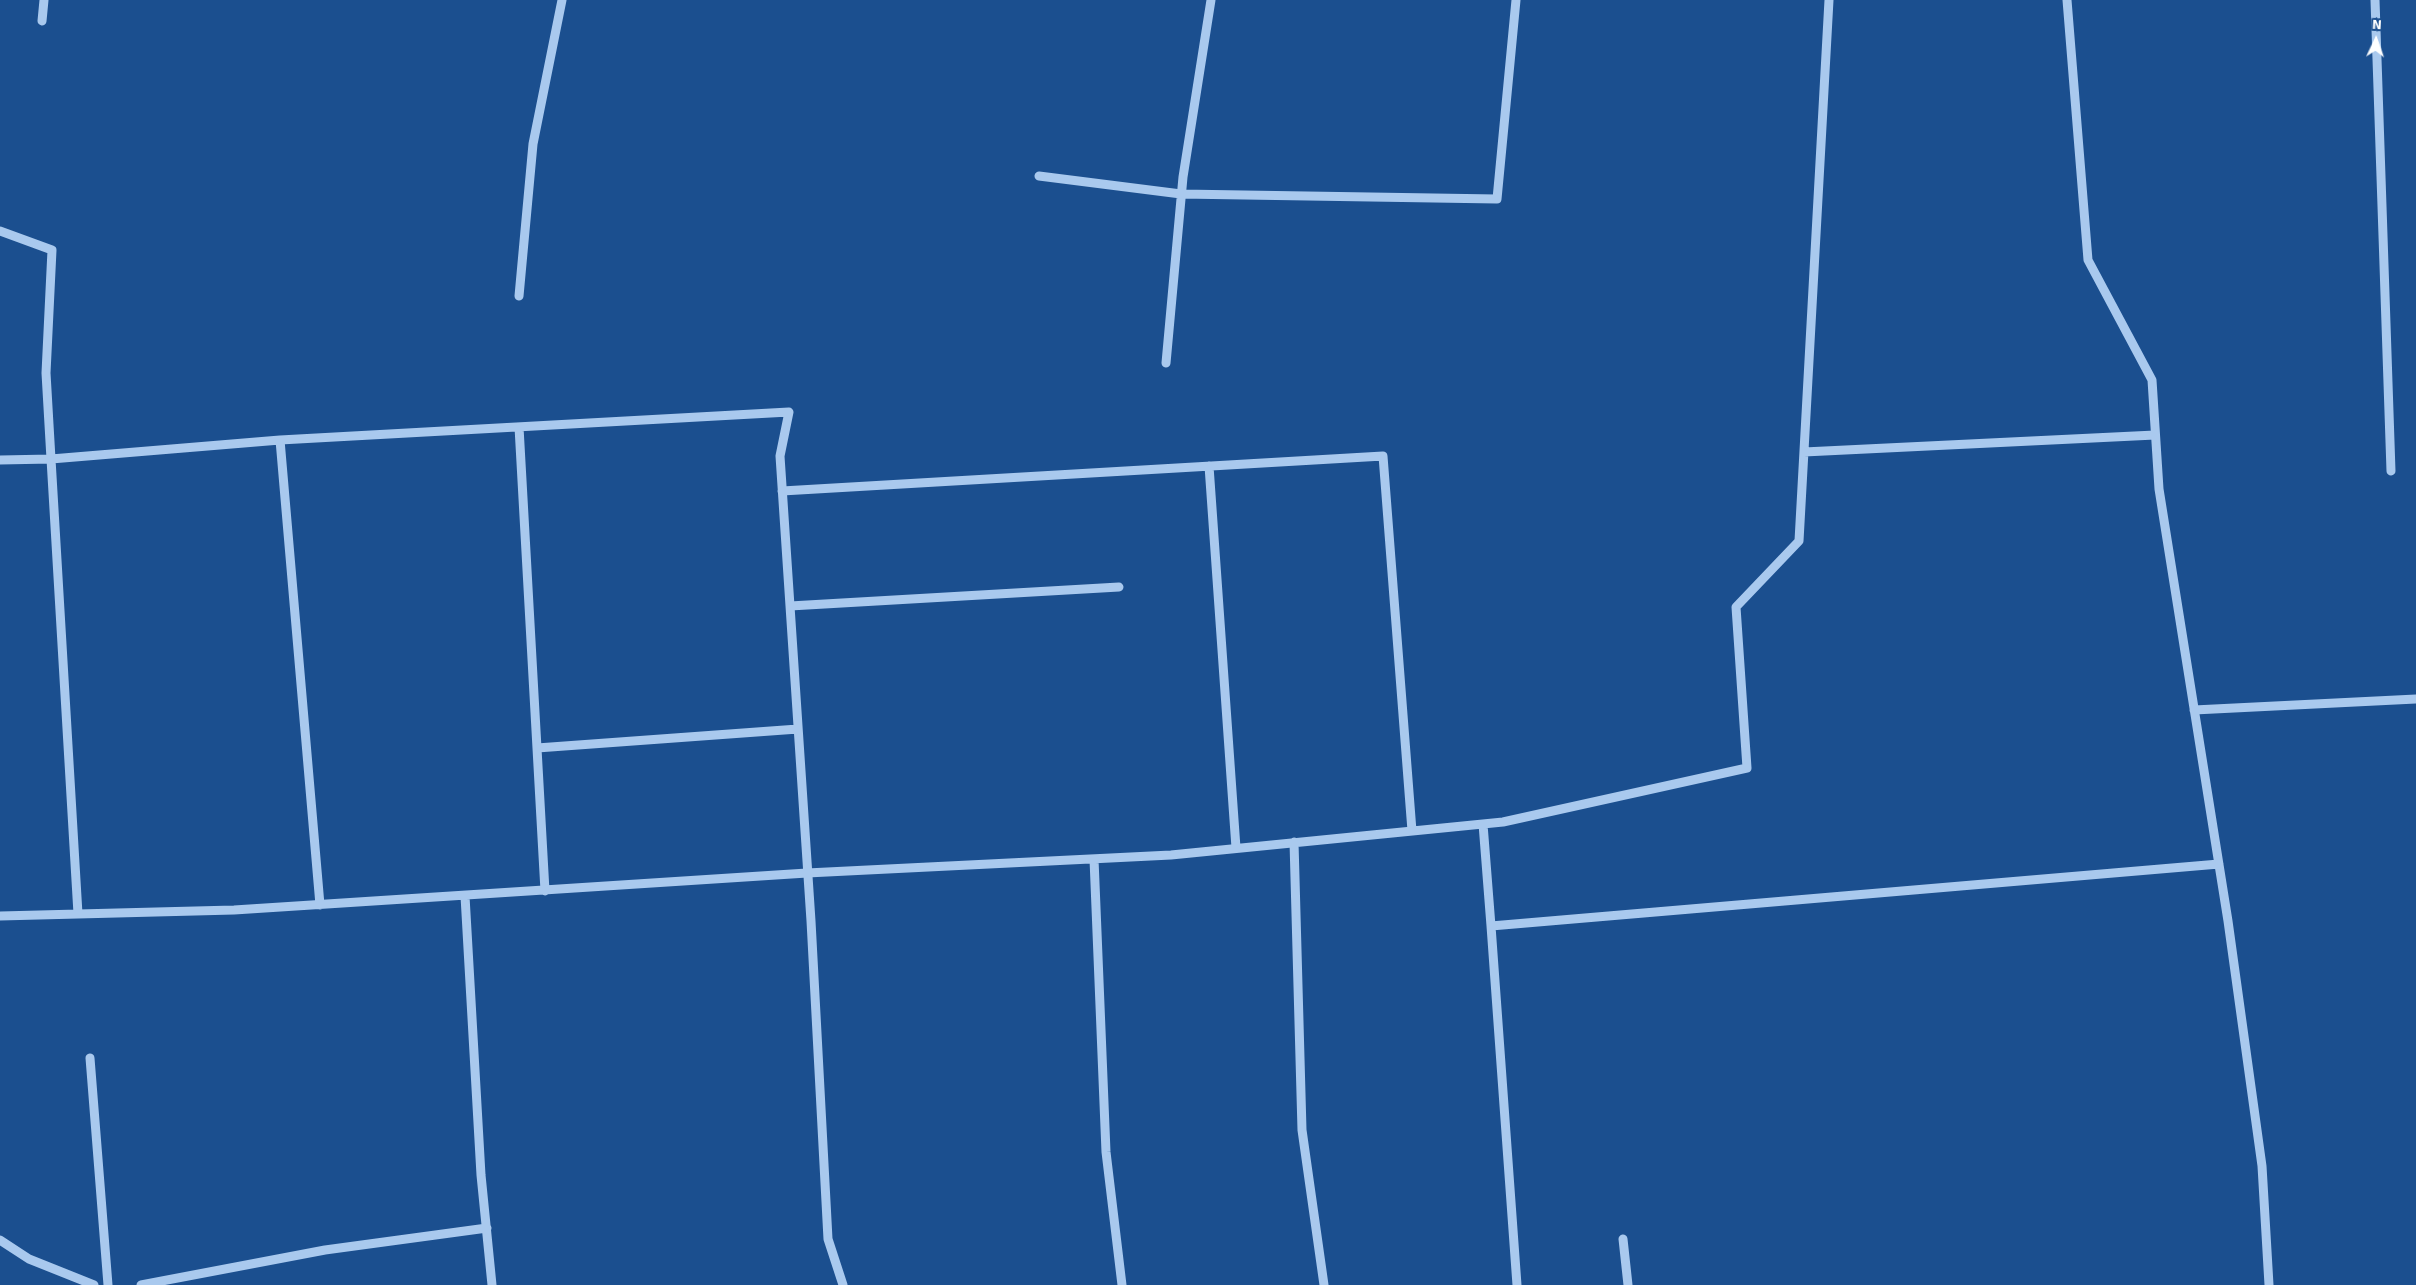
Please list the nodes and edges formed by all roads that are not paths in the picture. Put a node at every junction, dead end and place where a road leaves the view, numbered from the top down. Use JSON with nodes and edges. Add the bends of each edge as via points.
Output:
{"nodes":[{"id":1,"x":44,"y":0,"type":"edge"},
{"id":2,"x":562,"y":0,"type":"edge"},
{"id":3,"x":1211,"y":0,"type":"edge"},
{"id":4,"x":1516,"y":0,"type":"edge"},
{"id":5,"x":1828,"y":0,"type":"edge"},
{"id":6,"x":2068,"y":0,"type":"edge"},
{"id":7,"x":2375,"y":0,"type":"edge"},
{"id":8,"x":42,"y":21,"type":"dead end"},
{"id":9,"x":1039,"y":176,"type":"dead end"},
{"id":10,"x":1181,"y":194,"type":"junction"},
{"id":11,"x":0,"y":231,"type":"edge"},
{"id":12,"x":519,"y":296,"type":"dead end"},
{"id":13,"x":1166,"y":363,"type":"dead end"},
{"id":14,"x":519,"y":427,"type":"junction"},
{"id":15,"x":2155,"y":435,"type":"junction"},
{"id":16,"x":280,"y":440,"type":"junction"},
{"id":17,"x":1804,"y":452,"type":"junction"},
{"id":18,"x":51,"y":459,"type":"junction"},
{"id":19,"x":0,"y":460,"type":"edge"},
{"id":20,"x":1209,"y":466,"type":"junction"},
{"id":21,"x":2391,"y":472,"type":"dead end"},
{"id":22,"x":782,"y":491,"type":"junction"},
{"id":23,"x":1119,"y":587,"type":"dead end"},
{"id":24,"x":790,"y":606,"type":"junction"},
{"id":25,"x":2416,"y":699,"type":"edge"},
{"id":26,"x":2194,"y":710,"type":"junction"},
{"id":27,"x":798,"y":729,"type":"junction"},
{"id":28,"x":537,"y":748,"type":"junction"},
{"id":29,"x":1483,"y":824,"type":"junction"},
{"id":30,"x":1412,"y":831,"type":"junction"},
{"id":31,"x":1294,"y":842,"type":"junction"},
{"id":32,"x":1236,"y":848,"type":"junction"},
{"id":33,"x":1094,"y":858,"type":"junction"},
{"id":34,"x":2219,"y":864,"type":"junction"},
{"id":35,"x":807,"y":873,"type":"junction"},
{"id":36,"x":545,"y":890,"type":"junction"},
{"id":37,"x":465,"y":896,"type":"junction"},
{"id":38,"x":320,"y":905,"type":"junction"},
{"id":39,"x":78,"y":914,"type":"junction"},
{"id":40,"x":0,"y":916,"type":"edge"},
{"id":41,"x":1491,"y":926,"type":"junction"},
{"id":42,"x":90,"y":1058,"type":"dead end"},
{"id":43,"x":487,"y":1228,"type":"junction"},
{"id":44,"x":1622,"y":1239,"type":"dead end"},
{"id":45,"x":0,"y":1240,"type":"edge"},
{"id":46,"x":94,"y":1285,"type":"edge"},
{"id":47,"x":108,"y":1285,"type":"edge"},
{"id":48,"x":141,"y":1285,"type":"edge"},
{"id":49,"x":492,"y":1285,"type":"edge"},
{"id":50,"x":843,"y":1285,"type":"edge"},
{"id":51,"x":1122,"y":1285,"type":"edge"},
{"id":52,"x":1324,"y":1285,"type":"edge"},
{"id":53,"x":1517,"y":1285,"type":"edge"},
{"id":54,"x":1628,"y":1285,"type":"edge"},
{"id":55,"x":2270,"y":1285,"type":"edge"}],
"edges":[{"from":1,"to":8,"type":"street"},
{"from":2,"to":12,"type":"street","via":[[533,144]]},
{"from":3,"to":10,"type":"street"},
{"from":4,"to":10,"type":"street","via":[[1497,199]]},
{"from":5,"to":17,"type":"street"},
{"from":6,"to":15,"type":"street","via":[[2088,260],[2152,380]]},
{"from":7,"to":21,"type":"street"},
{"from":9,"to":10,"type":"street"},
{"from":10,"to":13,"type":"street"},
{"from":11,"to":18,"type":"street","via":[[52,250],[46,373]]},
{"from":14,"to":16,"type":"street"},
{"from":14,"to":22,"type":"street","via":[[789,412],[780,456]]},
{"from":14,"to":28,"type":"street"},
{"from":15,"to":17,"type":"street"},
{"from":15,"to":26,"type":"street","via":[[2159,489]]},
{"from":16,"to":18,"type":"street"},
{"from":16,"to":38,"type":"street"},
{"from":17,"to":29,"type":"street","via":[[1799,541],[1736,607],[1747,768]]},
{"from":18,"to":19,"type":"street"},
{"from":18,"to":39,"type":"street"},
{"from":20,"to":22,"type":"street"},
{"from":20,"to":30,"type":"street","via":[[1383,456]]},
{"from":20,"to":32,"type":"street"},
{"from":22,"to":24,"type":"street"},
{"from":23,"to":24,"type":"street"},
{"from":24,"to":27,"type":"street"},
{"from":25,"to":26,"type":"street"},
{"from":26,"to":34,"type":"street"},
{"from":27,"to":28,"type":"street"},
{"from":27,"to":35,"type":"street"},
{"from":28,"to":36,"type":"street"},
{"from":29,"to":30,"type":"street"},
{"from":29,"to":41,"type":"street"},
{"from":30,"to":31,"type":"street"},
{"from":31,"to":32,"type":"street"},
{"from":31,"to":52,"type":"street","via":[[1302,1130]]},
{"from":32,"to":33,"type":"street"},
{"from":33,"to":35,"type":"street"},
{"from":33,"to":51,"type":"street","via":[[1106,1152]]},
{"from":34,"to":41,"type":"street"},
{"from":34,"to":55,"type":"street","via":[[2262,1166]]},
{"from":35,"to":36,"type":"street"},
{"from":35,"to":50,"type":"street","via":[[828,1239]]},
{"from":36,"to":37,"type":"street"},
{"from":37,"to":38,"type":"street"},
{"from":37,"to":43,"type":"street","via":[[481,1176]]},
{"from":38,"to":39,"type":"street"},
{"from":39,"to":40,"type":"street"},
{"from":41,"to":53,"type":"street"},
{"from":42,"to":47,"type":"street"},
{"from":43,"to":48,"type":"street","via":[[325,1250]]},
{"from":43,"to":49,"type":"street"},
{"from":44,"to":54,"type":"street"},
{"from":45,"to":46,"type":"street","via":[[29,1259]]}]}
